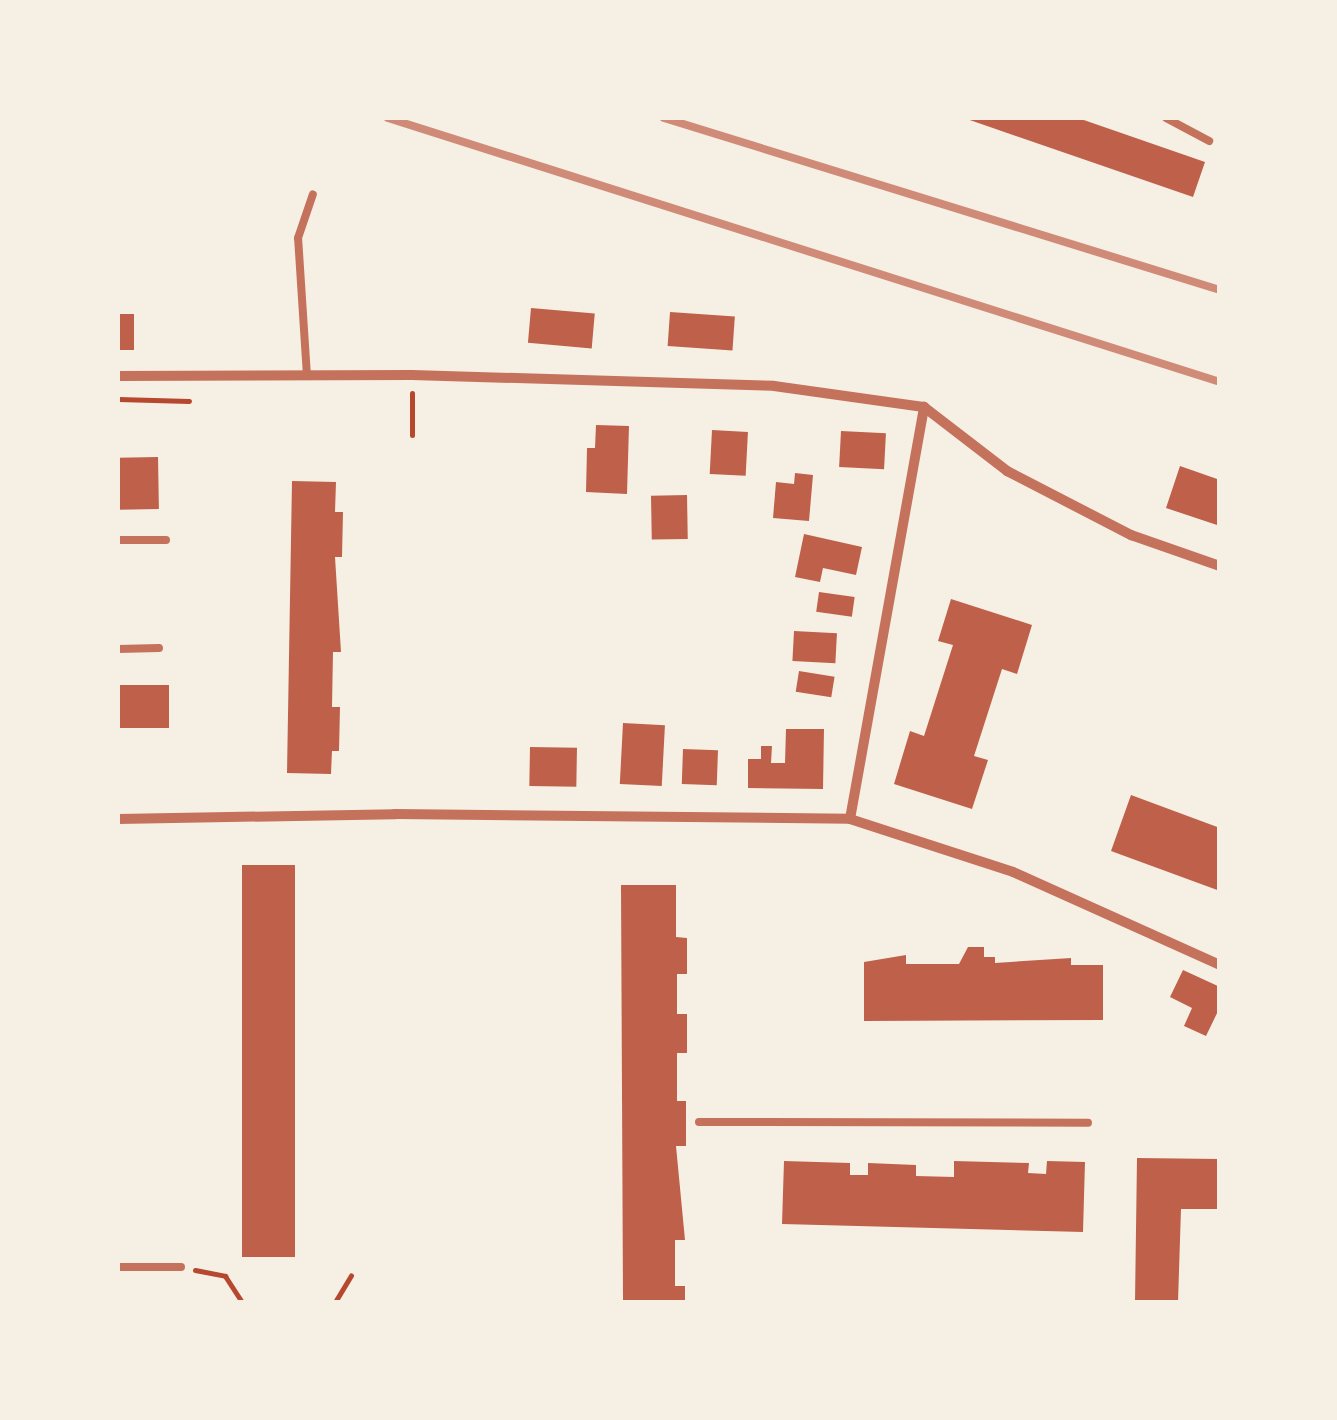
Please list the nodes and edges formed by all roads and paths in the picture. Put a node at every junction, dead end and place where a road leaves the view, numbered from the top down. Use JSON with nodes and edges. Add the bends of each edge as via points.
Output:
{"nodes":[{"id":1,"x":1166,"y":118,"type":"edge"},
{"id":2,"x":1210,"y":141,"type":"dead end"},
{"id":3,"x":313,"y":194,"type":"dead end"},
{"id":4,"x":412,"y":375,"type":"junction"},
{"id":5,"x":118,"y":376,"type":"edge"},
{"id":6,"x":306,"y":376,"type":"junction"},
{"id":7,"x":118,"y":399,"type":"edge"},
{"id":8,"x":188,"y":401,"type":"dead end"},
{"id":9,"x":924,"y":407,"type":"junction"},
{"id":10,"x":412,"y":435,"type":"dead end"},
{"id":11,"x":118,"y":540,"type":"edge"},
{"id":12,"x":166,"y":540,"type":"dead end"},
{"id":13,"x":1220,"y":566,"type":"edge"},
{"id":14,"x":158,"y":648,"type":"dead end"},
{"id":15,"x":118,"y":649,"type":"edge"},
{"id":16,"x":118,"y":819,"type":"edge"},
{"id":17,"x":850,"y":820,"type":"junction"},
{"id":18,"x":1220,"y":964,"type":"edge"},
{"id":19,"x":699,"y":1122,"type":"dead end"},
{"id":20,"x":1088,"y":1123,"type":"dead end"},
{"id":21,"x":118,"y":1267,"type":"edge"},
{"id":22,"x":180,"y":1267,"type":"joint"},
{"id":23,"x":351,"y":1275,"type":"dead end"},
{"id":24,"x":242,"y":1302,"type":"edge"},
{"id":25,"x":335,"y":1302,"type":"edge"}],
"edges":[{"from":1,"to":2,"type":"lane"},
{"from":3,"to":6,"type":"lane","via":[[298,238]]},
{"from":4,"to":6,"type":"street"},
{"from":4,"to":9,"type":"street","via":[[774,386]]},
{"from":4,"to":10,"type":"path"},
{"from":5,"to":6,"type":"street"},
{"from":7,"to":8,"type":"path"},
{"from":9,"to":13,"type":"street","via":[[1007,471],[1130,536]]},
{"from":9,"to":17,"type":"street"},
{"from":11,"to":12,"type":"lane"},
{"from":14,"to":15,"type":"lane"},
{"from":16,"to":17,"type":"street","via":[[394,814]]},
{"from":17,"to":18,"type":"street","via":[[1012,872]]},
{"from":19,"to":20,"type":"lane"},
{"from":21,"to":22,"type":"lane"},
{"from":22,"to":24,"type":"path","via":[[225,1276]]},
{"from":23,"to":25,"type":"path"}]}
